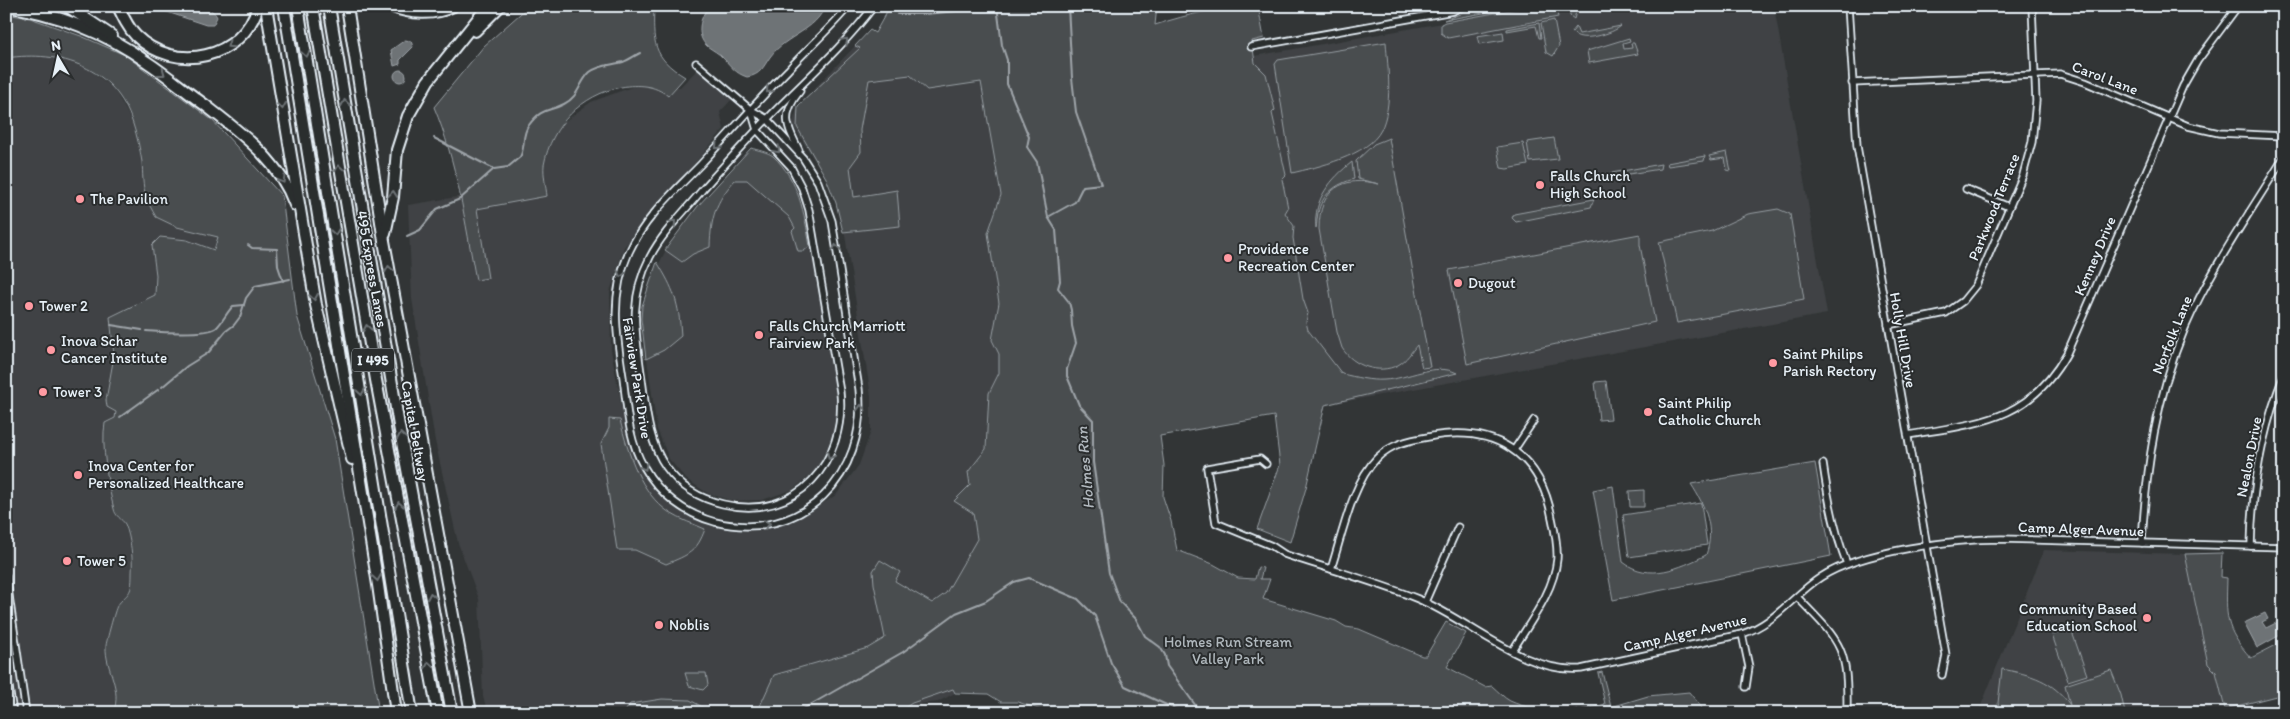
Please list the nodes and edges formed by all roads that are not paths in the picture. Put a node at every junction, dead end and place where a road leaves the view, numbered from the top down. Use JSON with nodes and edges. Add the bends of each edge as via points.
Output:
{"nodes":[{"id":1,"x":6,"y":6,"type":"edge"},
{"id":2,"x":67,"y":6,"type":"edge"},
{"id":3,"x":118,"y":6,"type":"edge"},
{"id":4,"x":258,"y":6,"type":"edge"},
{"id":5,"x":266,"y":6,"type":"edge"},
{"id":6,"x":284,"y":6,"type":"edge"},
{"id":7,"x":298,"y":6,"type":"edge"},
{"id":8,"x":313,"y":6,"type":"edge"},
{"id":9,"x":329,"y":6,"type":"edge"},
{"id":10,"x":347,"y":6,"type":"edge"},
{"id":11,"x":390,"y":6,"type":"edge"},
{"id":12,"x":453,"y":6,"type":"edge"},
{"id":13,"x":488,"y":6,"type":"edge"},
{"id":14,"x":500,"y":6,"type":"edge"},
{"id":15,"x":849,"y":6,"type":"edge"},
{"id":16,"x":874,"y":6,"type":"edge"},
{"id":17,"x":1428,"y":6,"type":"edge"},
{"id":18,"x":1462,"y":6,"type":"edge"},
{"id":19,"x":1848,"y":6,"type":"edge"},
{"id":20,"x":2032,"y":6,"type":"edge"},
{"id":21,"x":2238,"y":6,"type":"edge"},
{"id":22,"x":1430,"y":15,"type":"junction"},
{"id":23,"x":1251,"y":47,"type":"dead end"},
{"id":24,"x":146,"y":61,"type":"junction"},
{"id":25,"x":444,"y":61,"type":"junction"},
{"id":26,"x":696,"y":63,"type":"dead end"},
{"id":27,"x":813,"y":74,"type":"junction"},
{"id":28,"x":2035,"y":75,"type":"junction"},
{"id":29,"x":1852,"y":83,"type":"junction"},
{"id":30,"x":751,"y":110,"type":"junction"},
{"id":31,"x":2168,"y":117,"type":"junction"},
{"id":32,"x":767,"y":120,"type":"junction"},
{"id":33,"x":757,"y":130,"type":"junction"},
{"id":34,"x":2284,"y":136,"type":"edge"},
{"id":35,"x":2284,"y":157,"type":"edge"},
{"id":36,"x":806,"y":163,"type":"junction"},
{"id":37,"x":1966,"y":189,"type":"dead end"},
{"id":38,"x":2009,"y":207,"type":"junction"},
{"id":39,"x":304,"y":231,"type":"junction"},
{"id":40,"x":384,"y":241,"type":"junction"},
{"id":41,"x":1888,"y":325,"type":"junction"},
{"id":42,"x":2284,"y":375,"type":"edge"},
{"id":43,"x":1534,"y":420,"type":"dead end"},
{"id":44,"x":1908,"y":435,"type":"junction"},
{"id":45,"x":1514,"y":450,"type":"junction"},
{"id":46,"x":1266,"y":464,"type":"dead end"},
{"id":47,"x":1823,"y":464,"type":"dead end"},
{"id":48,"x":1458,"y":526,"type":"dead end"},
{"id":49,"x":369,"y":530,"type":"junction"},
{"id":50,"x":2142,"y":543,"type":"junction"},
{"id":51,"x":2251,"y":546,"type":"junction"},
{"id":52,"x":1927,"y":547,"type":"junction"},
{"id":53,"x":2284,"y":547,"type":"edge"},
{"id":54,"x":1847,"y":564,"type":"junction"},
{"id":55,"x":1331,"y":569,"type":"junction"},
{"id":56,"x":6,"y":575,"type":"edge"},
{"id":57,"x":1797,"y":596,"type":"junction"},
{"id":58,"x":1425,"y":602,"type":"junction"},
{"id":59,"x":1742,"y":634,"type":"junction"},
{"id":60,"x":1512,"y":650,"type":"junction"},
{"id":61,"x":6,"y":668,"type":"edge"},
{"id":62,"x":1942,"y":675,"type":"dead end"},
{"id":63,"x":1746,"y":687,"type":"dead end"},
{"id":64,"x":13,"y":713,"type":"edge"},
{"id":65,"x":26,"y":713,"type":"edge"},
{"id":66,"x":396,"y":713,"type":"edge"},
{"id":67,"x":413,"y":713,"type":"edge"},
{"id":68,"x":438,"y":713,"type":"edge"},
{"id":69,"x":452,"y":713,"type":"edge"},
{"id":70,"x":472,"y":713,"type":"edge"},
{"id":71,"x":1847,"y":713,"type":"edge"}],
"edges":[{"from":1,"to":24,"type":"highway","via":[[59,19]]},
{"from":2,"to":24,"type":"highway"},
{"from":4,"to":3,"type":"highway","one_way":true,"via":[[248,28],[233,44],[210,55],[190,57],[162,52],[141,41],[128,26]]},
{"from":5,"to":39,"type":"highway","one_way":true},
{"from":6,"to":49,"type":"highway","number":"I 495"},
{"from":7,"to":67,"type":"highway","name":"495 Express Lanes","number":"I 495","one_way":true},
{"from":68,"to":8,"type":"highway","name":"495 Express Lanes","number":"I 495","one_way":true},
{"from":69,"to":9,"type":"highway","name":"Capital Beltway","number":"I 495","one_way":true,"via":[[395,406]]},
{"from":10,"to":40,"type":"highway"},
{"from":11,"to":12,"type":"highway","via":[[427,13]]},
{"from":13,"to":25,"type":"highway"},
{"from":14,"to":25,"type":"highway"},
{"from":15,"to":30,"type":"street","name":"Fairview Park Drive","one_way":true},
{"from":27,"to":16,"type":"street","name":"Fairview Park Drive","one_way":true},
{"from":17,"to":22,"type":"street"},
{"from":18,"to":22,"type":"street"},
{"from":19,"to":29,"type":"street","name":"Holly Hill Drive"},
{"from":20,"to":28,"type":"street","name":"Parkwood Terrace"},
{"from":21,"to":31,"type":"street","name":"Kenney Drive","via":[[2198,60]]},
{"from":22,"to":23,"type":"street"},
{"from":24,"to":39,"type":"highway","one_way":true,"via":[[262,152],[283,181]]},
{"from":40,"to":25,"type":"highway","one_way":true,"via":[[401,135],[416,99]]},
{"from":26,"to":30,"type":"street","name":"Fairview Park Drive"},
{"from":27,"to":32,"type":"street","name":"Fairview Park Drive"},
{"from":27,"to":36,"type":"street","via":[[793,99],[787,113],[790,131]]},
{"from":28,"to":29,"type":"street","name":"Carol Lane"},
{"from":28,"to":31,"type":"street","name":"Carol Lane","via":[[2068,76]]},
{"from":28,"to":38,"type":"street","name":"Parkwood Terrace","via":[[2032,142],[2023,175]]},
{"from":29,"to":41,"type":"street","name":"Holly Hill Drive","via":[[1857,146]]},
{"from":30,"to":32,"type":"street","name":"Fairview Park Drive"},
{"from":30,"to":33,"type":"street","name":"Fairview Park Drive"},
{"from":30,"to":36,"type":"street","name":"Fairview Park Drive","one_way":true,"via":[[643,226],[623,267],[615,296],[616,330],[637,452],[650,478],[669,498],[708,520],[750,526],[776,522],[802,512],[834,485],[850,462],[858,436],[861,414],[859,389],[832,221],[822,192]]},
{"from":31,"to":34,"type":"street","name":"Carol Lane","via":[[2204,130]]},
{"from":31,"to":44,"type":"street","name":"Kenney Drive","via":[[2067,353],[2049,381],[2027,401],[2001,416]]},
{"from":32,"to":33,"type":"street","name":"Fairview Park Drive"},
{"from":32,"to":36,"type":"street","name":"Fairview Park Drive"},
{"from":33,"to":33,"type":"street","name":"Fairview Park Drive","one_way":true,"via":[[791,167],[810,210],[842,413],[840,432],[832,454],[812,480],[781,500],[744,507],[713,502],[691,491],[672,475],[660,456],[650,427],[634,318],[639,284],[661,239]]},
{"from":35,"to":50,"type":"street","name":"Norfolk Lane","via":[[2215,269],[2172,364],[2160,401],[2148,462]]},
{"from":37,"to":38,"type":"street"},
{"from":38,"to":41,"type":"street","name":"Parkwood Terrace","via":[[1976,285],[1963,302],[1936,316]]},
{"from":39,"to":49,"type":"highway","one_way":true,"via":[[321,331]]},
{"from":70,"to":40,"type":"highway","one_way":true},
{"from":41,"to":44,"type":"street","name":"Holly Hill Drive"},
{"from":42,"to":51,"type":"street","name":"Nealon Drive","via":[[2271,410],[2258,464]]},
{"from":43,"to":45,"type":"street"},
{"from":44,"to":52,"type":"street","name":"Holly Hill Drive"},
{"from":45,"to":55,"type":"street","via":[[1482,436],[1453,433],[1408,441],[1387,450],[1363,475]]},
{"from":45,"to":60,"type":"street","via":[[1532,465],[1545,487],[1557,560],[1551,584]]},
{"from":46,"to":55,"type":"street","name":"Camp Alger Avenue","via":[[1260,459],[1207,468],[1216,523],[1284,554]]},
{"from":47,"to":54,"type":"street","via":[[1830,512]]},
{"from":48,"to":58,"type":"street"},
{"from":49,"to":66,"type":"highway","number":"I 495","one_way":true},
{"from":50,"to":51,"type":"street","name":"Camp Alger Avenue"},
{"from":50,"to":52,"type":"street","name":"Camp Alger Avenue","via":[[1983,539]]},
{"from":51,"to":53,"type":"street","name":"Camp Alger Avenue"},
{"from":52,"to":54,"type":"street","name":"Camp Alger Avenue"},
{"from":52,"to":62,"type":"street","name":"Holly Hill Drive","via":[[1946,655]]},
{"from":54,"to":57,"type":"street","name":"Camp Alger Avenue","via":[[1821,577]]},
{"from":55,"to":58,"type":"street","name":"Camp Alger Avenue"},
{"from":56,"to":65,"type":"street"},
{"from":57,"to":59,"type":"street","name":"Camp Alger Avenue","via":[[1766,624]]},
{"from":57,"to":71,"type":"street","via":[[1829,630],[1842,651],[1848,676]]},
{"from":58,"to":60,"type":"street","name":"Camp Alger Avenue"},
{"from":59,"to":60,"type":"street","name":"Camp Alger Avenue","via":[[1569,670],[1542,666]]},
{"from":59,"to":63,"type":"street","via":[[1749,666]]},
{"from":61,"to":64,"type":"street"}]}
